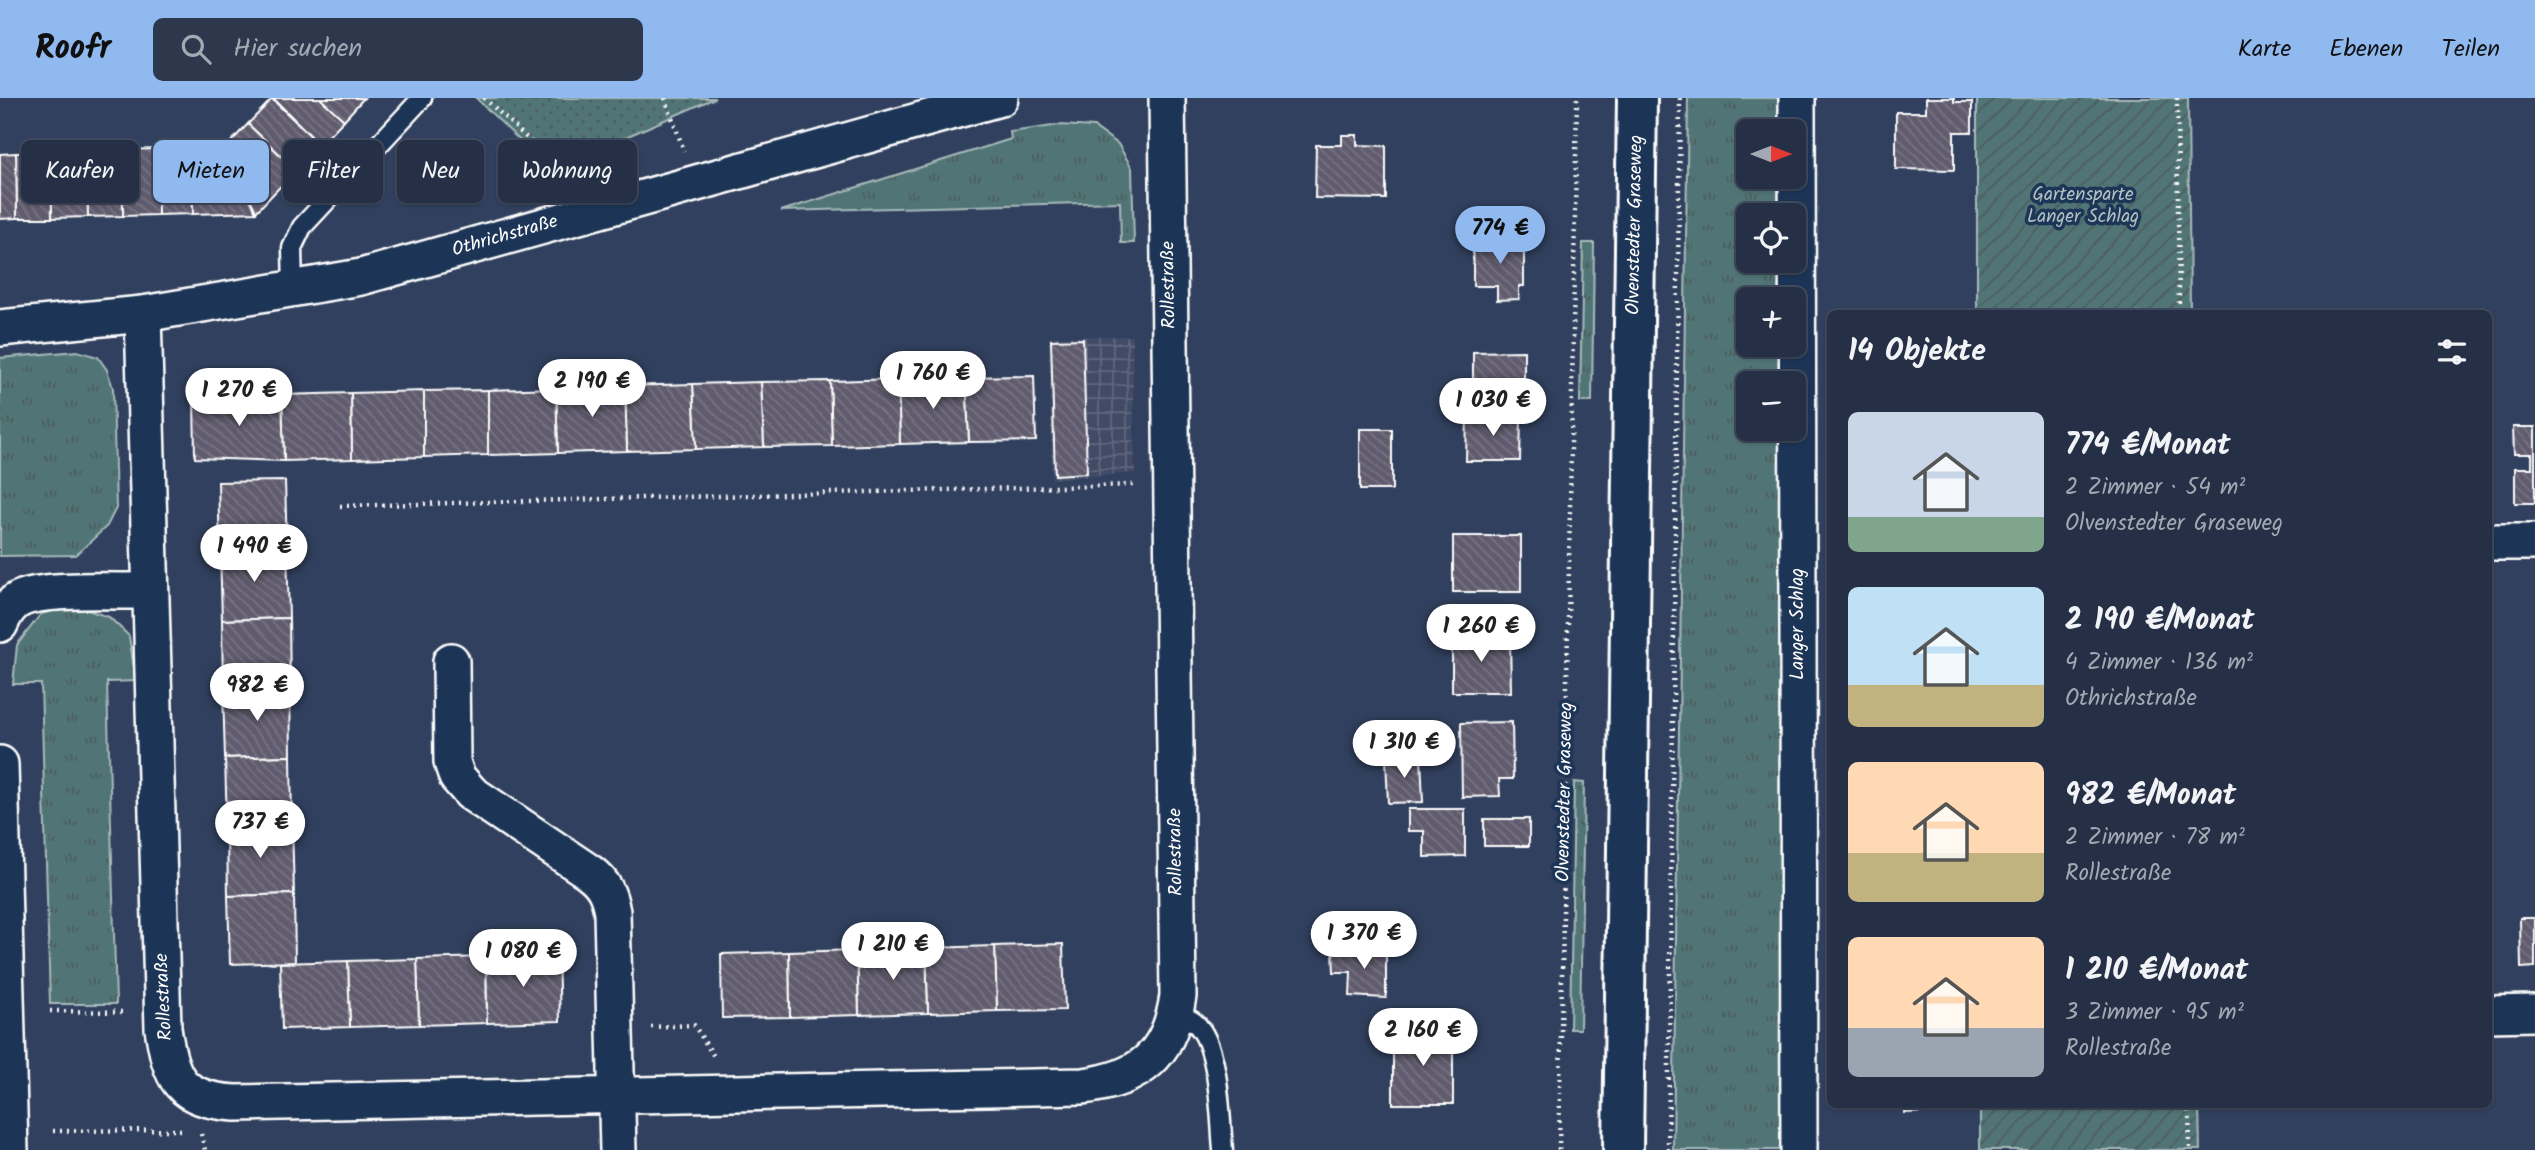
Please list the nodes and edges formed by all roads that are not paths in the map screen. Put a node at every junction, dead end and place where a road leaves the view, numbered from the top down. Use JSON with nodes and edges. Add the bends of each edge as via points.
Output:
{"nodes":[{"id":1,"x":422,"y":98,"type":"edge"},
{"id":2,"x":1000,"y":98,"type":"edge"},
{"id":3,"x":1167,"y":98,"type":"edge"},
{"id":4,"x":1637,"y":98,"type":"edge"},
{"id":5,"x":1797,"y":98,"type":"edge"},
{"id":6,"x":293,"y":290,"type":"junction"},
{"id":7,"x":143,"y":314,"type":"junction"},
{"id":8,"x":0,"y":328,"type":"edge"},
{"id":9,"x":2535,"y":541,"type":"edge"},
{"id":10,"x":2492,"y":542,"type":"edge"},
{"id":11,"x":149,"y":591,"type":"junction"},
{"id":12,"x":0,"y":624,"type":"edge"},
{"id":13,"x":451,"y":661,"type":"dead end"},
{"id":14,"x":0,"y":764,"type":"edge"},
{"id":15,"x":2535,"y":1013,"type":"edge"},
{"id":16,"x":1175,"y":1014,"type":"junction"},
{"id":17,"x":2492,"y":1014,"type":"edge"},
{"id":18,"x":617,"y":1096,"type":"junction"},
{"id":19,"x":10,"y":1150,"type":"edge"},
{"id":20,"x":618,"y":1150,"type":"edge"},
{"id":21,"x":1223,"y":1150,"type":"edge"},
{"id":22,"x":1623,"y":1150,"type":"edge"},
{"id":23,"x":1799,"y":1150,"type":"edge"}],
"edges":[{"from":1,"to":6,"type":"lane","via":[[302,228],[292,248]]},
{"from":2,"to":6,"type":"street","name":"Othrichstraße","via":[[361,277]]},
{"from":3,"to":16,"type":"street","name":"Rollestraße"},
{"from":4,"to":22,"type":"main road","name":"Olvenstedter Graseweg"},
{"from":5,"to":23,"type":"street","name":"Langer Schlag"},
{"from":6,"to":7,"type":"street","name":"Othrichstraße"},
{"from":7,"to":8,"type":"street","name":"Othrichstraße"},
{"from":7,"to":11,"type":"street","name":"Rollestraße"},
{"from":9,"to":10,"type":"street"},
{"from":11,"to":12,"type":"street","via":[[38,594],[15,603]]},
{"from":11,"to":18,"type":"street","name":"Rollestraße","via":[[163,1012],[174,1072],[188,1091],[207,1101],[235,1103]]},
{"from":13,"to":18,"type":"street","via":[[452,762],[457,778],[471,793],[589,872],[610,896]]},
{"from":14,"to":19,"type":"street"},
{"from":15,"to":17,"type":"street"},
{"from":16,"to":18,"type":"street","name":"Rollestraße","via":[[1165,1041],[1147,1063],[1093,1085]]},
{"from":16,"to":21,"type":"lane","via":[[1195,1023],[1211,1047]]},
{"from":18,"to":20,"type":"street"}]}
